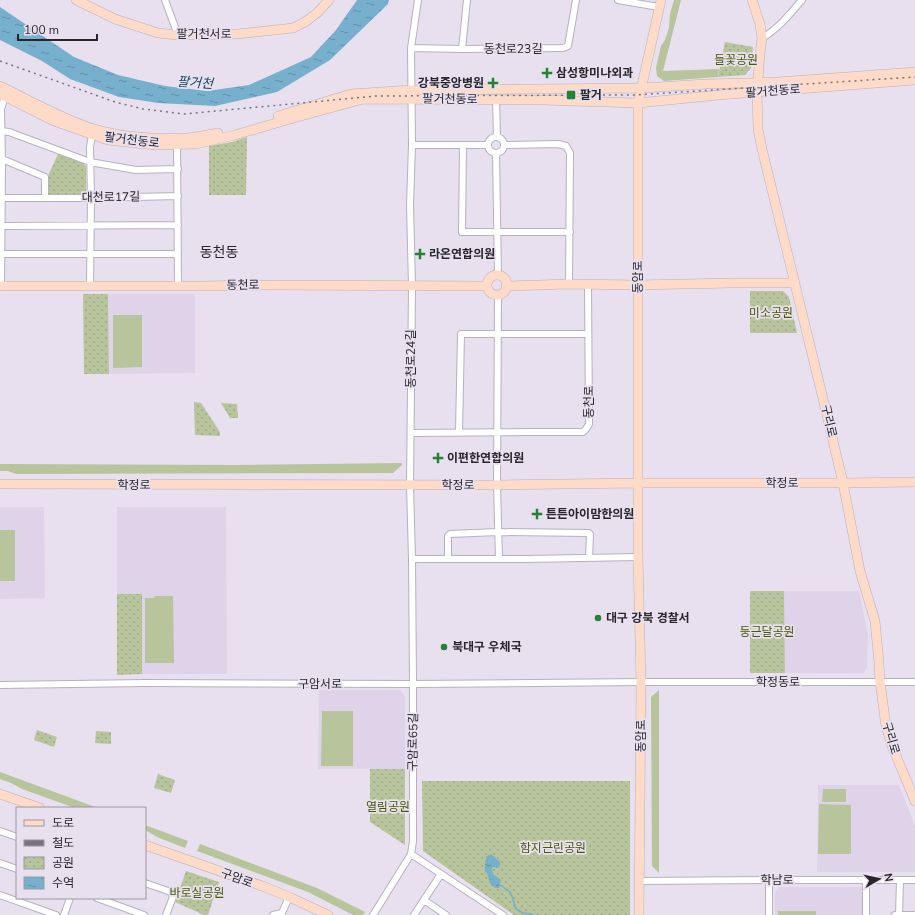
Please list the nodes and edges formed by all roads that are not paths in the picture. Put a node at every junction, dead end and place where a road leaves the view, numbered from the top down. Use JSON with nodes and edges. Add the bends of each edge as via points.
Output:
{"nodes":[{"id":1,"x":76,"y":0,"type":"edge"},
{"id":2,"x":165,"y":0,"type":"edge"},
{"id":3,"x":329,"y":0,"type":"edge"},
{"id":4,"x":418,"y":0,"type":"edge"},
{"id":5,"x":467,"y":0,"type":"edge"},
{"id":6,"x":576,"y":0,"type":"edge"},
{"id":7,"x":618,"y":0,"type":"edge"},
{"id":8,"x":752,"y":0,"type":"edge"},
{"id":9,"x":802,"y":0,"type":"edge"},
{"id":10,"x":660,"y":4,"type":"edge"},
{"id":11,"x":178,"y":35,"type":"junction"},
{"id":12,"x":762,"y":38,"type":"junction"},
{"id":13,"x":411,"y":48,"type":"junction"},
{"id":14,"x":462,"y":49,"type":"junction"},
{"id":15,"x":915,"y":72,"type":"edge"},
{"id":16,"x":915,"y":80,"type":"edge"},
{"id":17,"x":757,"y":83,"type":"junction"},
{"id":18,"x":0,"y":86,"type":"edge"},
{"id":19,"x":642,"y":88,"type":"junction"},
{"id":20,"x":757,"y":92,"type":"junction"},
{"id":21,"x":2,"y":95,"type":"edge"},
{"id":22,"x":411,"y":95,"type":"junction"},
{"id":23,"x":496,"y":100,"type":"junction"},
{"id":24,"x":638,"y":103,"type":"junction"},
{"id":25,"x":1,"y":131,"type":"junction"},
{"id":26,"x":92,"y":134,"type":"junction"},
{"id":27,"x":497,"y":137,"type":"junction"},
{"id":28,"x":178,"y":144,"type":"junction"},
{"id":29,"x":412,"y":144,"type":"junction"},
{"id":30,"x":463,"y":145,"type":"junction"},
{"id":31,"x":488,"y":145,"type":"junction"},
{"id":32,"x":504,"y":145,"type":"junction"},
{"id":33,"x":496,"y":153,"type":"junction"},
{"id":34,"x":2,"y":159,"type":"junction"},
{"id":35,"x":90,"y":162,"type":"junction"},
{"id":36,"x":178,"y":169,"type":"junction"},
{"id":37,"x":178,"y":196,"type":"junction"},
{"id":38,"x":45,"y":197,"type":"junction"},
{"id":39,"x":1,"y":198,"type":"edge"},
{"id":40,"x":91,"y":198,"type":"junction"},
{"id":41,"x":90,"y":225,"type":"junction"},
{"id":42,"x":178,"y":225,"type":"junction"},
{"id":43,"x":2,"y":226,"type":"junction"},
{"id":44,"x":497,"y":232,"type":"junction"},
{"id":45,"x":570,"y":232,"type":"junction"},
{"id":46,"x":2,"y":254,"type":"junction"},
{"id":47,"x":90,"y":254,"type":"junction"},
{"id":48,"x":178,"y":254,"type":"junction"},
{"id":49,"x":498,"y":276,"type":"junction"},
{"id":50,"x":795,"y":282,"type":"junction"},
{"id":51,"x":569,"y":284,"type":"junction"},
{"id":52,"x":588,"y":285,"type":"junction"},
{"id":53,"x":638,"y":285,"type":"junction"},
{"id":54,"x":1,"y":286,"type":"edge"},
{"id":55,"x":90,"y":286,"type":"junction"},
{"id":56,"x":178,"y":286,"type":"junction"},
{"id":57,"x":412,"y":286,"type":"junction"},
{"id":58,"x":487,"y":286,"type":"junction"},
{"id":59,"x":506,"y":286,"type":"junction"},
{"id":60,"x":498,"y":295,"type":"junction"},
{"id":61,"x":498,"y":334,"type":"junction"},
{"id":62,"x":588,"y":334,"type":"junction"},
{"id":63,"x":459,"y":432,"type":"junction"},
{"id":64,"x":498,"y":432,"type":"junction"},
{"id":65,"x":411,"y":433,"type":"junction"},
{"id":66,"x":915,"y":482,"type":"edge"},
{"id":67,"x":638,"y":483,"type":"junction"},
{"id":68,"x":843,"y":483,"type":"junction"},
{"id":69,"x":0,"y":484,"type":"edge"},
{"id":70,"x":410,"y":485,"type":"junction"},
{"id":71,"x":497,"y":485,"type":"junction"},
{"id":72,"x":498,"y":532,"type":"junction"},
{"id":73,"x":638,"y":557,"type":"junction"},
{"id":74,"x":412,"y":558,"type":"junction"},
{"id":75,"x":448,"y":558,"type":"junction"},
{"id":76,"x":590,"y":558,"type":"junction"},
{"id":77,"x":498,"y":559,"type":"junction"},
{"id":78,"x":641,"y":682,"type":"junction"},
{"id":79,"x":880,"y":682,"type":"junction"},
{"id":80,"x":915,"y":682,"type":"edge"},
{"id":81,"x":413,"y":684,"type":"junction"},
{"id":82,"x":0,"y":685,"type":"edge"},
{"id":83,"x":0,"y":794,"type":"edge"},
{"id":84,"x":915,"y":801,"type":"edge"},
{"id":85,"x":37,"y":807,"type":"edge"},
{"id":86,"x":0,"y":831,"type":"edge"},
{"id":87,"x":16,"y":837,"type":"edge"},
{"id":88,"x":146,"y":845,"type":"edge"},
{"id":89,"x":411,"y":854,"type":"junction"},
{"id":90,"x":0,"y":863,"type":"edge"},
{"id":91,"x":16,"y":869,"type":"edge"},
{"id":92,"x":441,"y":874,"type":"junction"},
{"id":93,"x":769,"y":880,"type":"junction"},
{"id":94,"x":866,"y":880,"type":"junction"},
{"id":95,"x":900,"y":880,"type":"junction"},
{"id":96,"x":915,"y":880,"type":"edge"},
{"id":97,"x":640,"y":881,"type":"junction"},
{"id":98,"x":146,"y":883,"type":"edge"},
{"id":99,"x":0,"y":895,"type":"edge"},
{"id":100,"x":290,"y":897,"type":"junction"},
{"id":101,"x":70,"y":899,"type":"edge"},
{"id":102,"x":100,"y":899,"type":"edge"},
{"id":103,"x":424,"y":900,"type":"junction"},
{"id":104,"x":283,"y":914,"type":"edge"},
{"id":105,"x":56,"y":915,"type":"edge"},
{"id":106,"x":64,"y":915,"type":"edge"},
{"id":107,"x":144,"y":915,"type":"edge"},
{"id":108,"x":166,"y":915,"type":"edge"},
{"id":109,"x":273,"y":915,"type":"edge"},
{"id":110,"x":328,"y":915,"type":"edge"},
{"id":111,"x":373,"y":915,"type":"edge"},
{"id":112,"x":414,"y":915,"type":"edge"},
{"id":113,"x":446,"y":915,"type":"edge"},
{"id":114,"x":503,"y":915,"type":"edge"},
{"id":115,"x":639,"y":915,"type":"edge"},
{"id":116,"x":769,"y":915,"type":"edge"},
{"id":117,"x":866,"y":915,"type":"edge"},
{"id":118,"x":895,"y":915,"type":"edge"},
{"id":119,"x":899,"y":915,"type":"edge"},
{"id":120,"x":915,"y":915,"type":"edge"}],
"edges":[{"from":1,"to":11,"type":"main road","name":"팔거천서로","via":[[115,19],[158,33]]},
{"from":2,"to":11,"type":"street"},
{"from":3,"to":11,"type":"main road","name":"팔거천서로","via":[[306,22],[293,28],[238,34]]},
{"from":4,"to":13,"type":"street"},
{"from":5,"to":14,"type":"street"},
{"from":6,"to":14,"type":"street","name":"동천로23길","via":[[568,46]]},
{"from":7,"to":10,"type":"street"},
{"from":8,"to":12,"type":"main road","name":"구리로"},
{"from":9,"to":12,"type":"street","via":[[770,34]]},
{"from":10,"to":19,"type":"main road","name":"동암로"},
{"from":12,"to":17,"type":"main road","name":"구리로"},
{"from":13,"to":14,"type":"street","name":"동천로23길"},
{"from":13,"to":22,"type":"street"},
{"from":15,"to":17,"type":"main road","name":"팔거천동로"},
{"from":16,"to":20,"type":"main road","name":"팔거천동로"},
{"from":17,"to":19,"type":"main road","name":"팔거천동로"},
{"from":17,"to":20,"type":"main road","name":"구리로"},
{"from":18,"to":22,"type":"main road","name":"팔거천동로","via":[[94,129],[159,138],[189,138],[228,132],[351,94]]},
{"from":19,"to":22,"type":"main road","name":"팔거천동로"},
{"from":19,"to":24,"type":"main road","name":"동암로"},
{"from":20,"to":24,"type":"main road","name":"팔거천동로"},
{"from":20,"to":50,"type":"main road","name":"구리로","via":[[758,129]]},
{"from":21,"to":25,"type":"street"},
{"from":21,"to":26,"type":"main road","name":"팔거천동로","via":[[54,121]]},
{"from":22,"to":23,"type":"main road","name":"팔거천동로"},
{"from":22,"to":28,"type":"main road","name":"팔거천동로","via":[[363,99],[235,136],[196,144]]},
{"from":22,"to":29,"type":"street"},
{"from":23,"to":24,"type":"main road","name":"팔거천동로"},
{"from":23,"to":27,"type":"street"},
{"from":24,"to":53,"type":"main road","name":"동암로"},
{"from":25,"to":34,"type":"street"},
{"from":25,"to":35,"type":"street"},
{"from":26,"to":28,"type":"main road","name":"팔거천동로","via":[[108,140]]},
{"from":26,"to":35,"type":"street"},
{"from":27,"to":31,"type":"street","via":[[490,139]]},
{"from":27,"to":32,"type":"street","via":[[503,140]]},
{"from":28,"to":36,"type":"street"},
{"from":29,"to":30,"type":"street"},
{"from":29,"to":57,"type":"street"},
{"from":30,"to":31,"type":"street"},
{"from":30,"to":44,"type":"street","via":[[462,232]]},
{"from":31,"to":33,"type":"street","via":[[491,152]]},
{"from":32,"to":33,"type":"street","via":[[502,151]]},
{"from":32,"to":45,"type":"street","via":[[566,146],[570,153]]},
{"from":33,"to":44,"type":"street"},
{"from":34,"to":38,"type":"street","via":[[45,177]]},
{"from":34,"to":39,"type":"street"},
{"from":35,"to":36,"type":"street","via":[[136,170]]},
{"from":35,"to":40,"type":"street"},
{"from":36,"to":37,"type":"street"},
{"from":37,"to":40,"type":"street","name":"대천로17길"},
{"from":37,"to":42,"type":"street"},
{"from":38,"to":39,"type":"street","name":"대천로17길"},
{"from":38,"to":40,"type":"street","name":"대천로17길"},
{"from":39,"to":43,"type":"street"},
{"from":40,"to":41,"type":"street"},
{"from":41,"to":42,"type":"street"},
{"from":41,"to":43,"type":"street"},
{"from":41,"to":47,"type":"street"},
{"from":42,"to":48,"type":"street"},
{"from":43,"to":46,"type":"street"},
{"from":44,"to":45,"type":"street"},
{"from":44,"to":49,"type":"street"},
{"from":45,"to":51,"type":"street"},
{"from":46,"to":47,"type":"street"},
{"from":46,"to":54,"type":"street"},
{"from":47,"to":48,"type":"street"},
{"from":47,"to":55,"type":"street"},
{"from":48,"to":56,"type":"street"},
{"from":49,"to":58,"type":"main road","via":[[491,277]]},
{"from":49,"to":59,"type":"main road","via":[[505,280]]},
{"from":50,"to":53,"type":"main road"},
{"from":50,"to":68,"type":"main road","name":"구리로"},
{"from":51,"to":52,"type":"main road"},
{"from":51,"to":59,"type":"main road"},
{"from":52,"to":53,"type":"main road"},
{"from":52,"to":62,"type":"street","name":"동천로"},
{"from":53,"to":67,"type":"main road","name":"동암로"},
{"from":54,"to":55,"type":"main road","name":"동천로"},
{"from":55,"to":56,"type":"main road","name":"동천로"},
{"from":56,"to":57,"type":"main road","name":"동천로"},
{"from":57,"to":58,"type":"main road","name":"동천로"},
{"from":57,"to":65,"type":"street","name":"동천로24길"},
{"from":58,"to":60,"type":"main road","via":[[492,294]]},
{"from":59,"to":60,"type":"main road","via":[[504,292]]},
{"from":60,"to":61,"type":"street"},
{"from":61,"to":62,"type":"street"},
{"from":61,"to":63,"type":"street","via":[[461,334]]},
{"from":61,"to":64,"type":"street"},
{"from":62,"to":64,"type":"street","name":"동천로","via":[[589,424],[586,429],[583,432]]},
{"from":63,"to":64,"type":"street"},
{"from":63,"to":65,"type":"street"},
{"from":64,"to":71,"type":"street"},
{"from":65,"to":70,"type":"street","name":"동천로24길"},
{"from":66,"to":68,"type":"main road","name":"학정로"},
{"from":67,"to":68,"type":"main road","name":"학정로"},
{"from":67,"to":71,"type":"main road","name":"학정로"},
{"from":67,"to":73,"type":"main road","name":"동암로"},
{"from":68,"to":79,"type":"main road","name":"구리로","via":[[860,571],[875,621]]},
{"from":69,"to":70,"type":"main road","name":"학정로"},
{"from":70,"to":71,"type":"main road","name":"학정로"},
{"from":70,"to":74,"type":"street","name":"구암로65길"},
{"from":71,"to":72,"type":"street"},
{"from":72,"to":75,"type":"street","via":[[450,534]]},
{"from":72,"to":76,"type":"street","via":[[588,532]]},
{"from":72,"to":77,"type":"street"},
{"from":73,"to":76,"type":"street"},
{"from":73,"to":78,"type":"main road","name":"동암로"},
{"from":74,"to":75,"type":"street"},
{"from":74,"to":81,"type":"street","name":"구암로65길"},
{"from":75,"to":77,"type":"street"},
{"from":76,"to":77,"type":"street"},
{"from":78,"to":79,"type":"street","name":"학정동로"},
{"from":78,"to":81,"type":"street","name":"구암서로"},
{"from":78,"to":97,"type":"main road","name":"동암로"},
{"from":79,"to":80,"type":"street","name":"학정동로"},
{"from":79,"to":84,"type":"main road","name":"구리로","via":[[886,726]]},
{"from":81,"to":82,"type":"street","name":"구암서로","via":[[146,682]]},
{"from":81,"to":89,"type":"street","name":"구암로65길"},
{"from":83,"to":85,"type":"main road"},
{"from":86,"to":87,"type":"street"},
{"from":88,"to":100,"type":"main road","name":"구암로"},
{"from":89,"to":92,"type":"street"},
{"from":89,"to":111,"type":"street","name":"구암로65길"},
{"from":90,"to":91,"type":"street"},
{"from":92,"to":103,"type":"street"},
{"from":92,"to":114,"type":"street"},
{"from":93,"to":94,"type":"street","name":"학남로"},
{"from":93,"to":97,"type":"street","name":"학남로"},
{"from":93,"to":116,"type":"street"},
{"from":94,"to":95,"type":"street","name":"학남로"},
{"from":94,"to":117,"type":"street"},
{"from":95,"to":96,"type":"street","name":"학남로"},
{"from":95,"to":119,"type":"street"},
{"from":97,"to":115,"type":"main road","name":"동암로"},
{"from":98,"to":108,"type":"street","via":[[171,892],[173,897]]},
{"from":99,"to":105,"type":"street"},
{"from":100,"to":104,"type":"street"},
{"from":100,"to":110,"type":"main road","name":"구암로"},
{"from":101,"to":106,"type":"street"},
{"from":102,"to":107,"type":"street"},
{"from":103,"to":112,"type":"street"},
{"from":103,"to":113,"type":"street"},
{"from":104,"to":109,"type":"street"},
{"from":118,"to":119,"type":"street"},
{"from":119,"to":120,"type":"street"}]}
